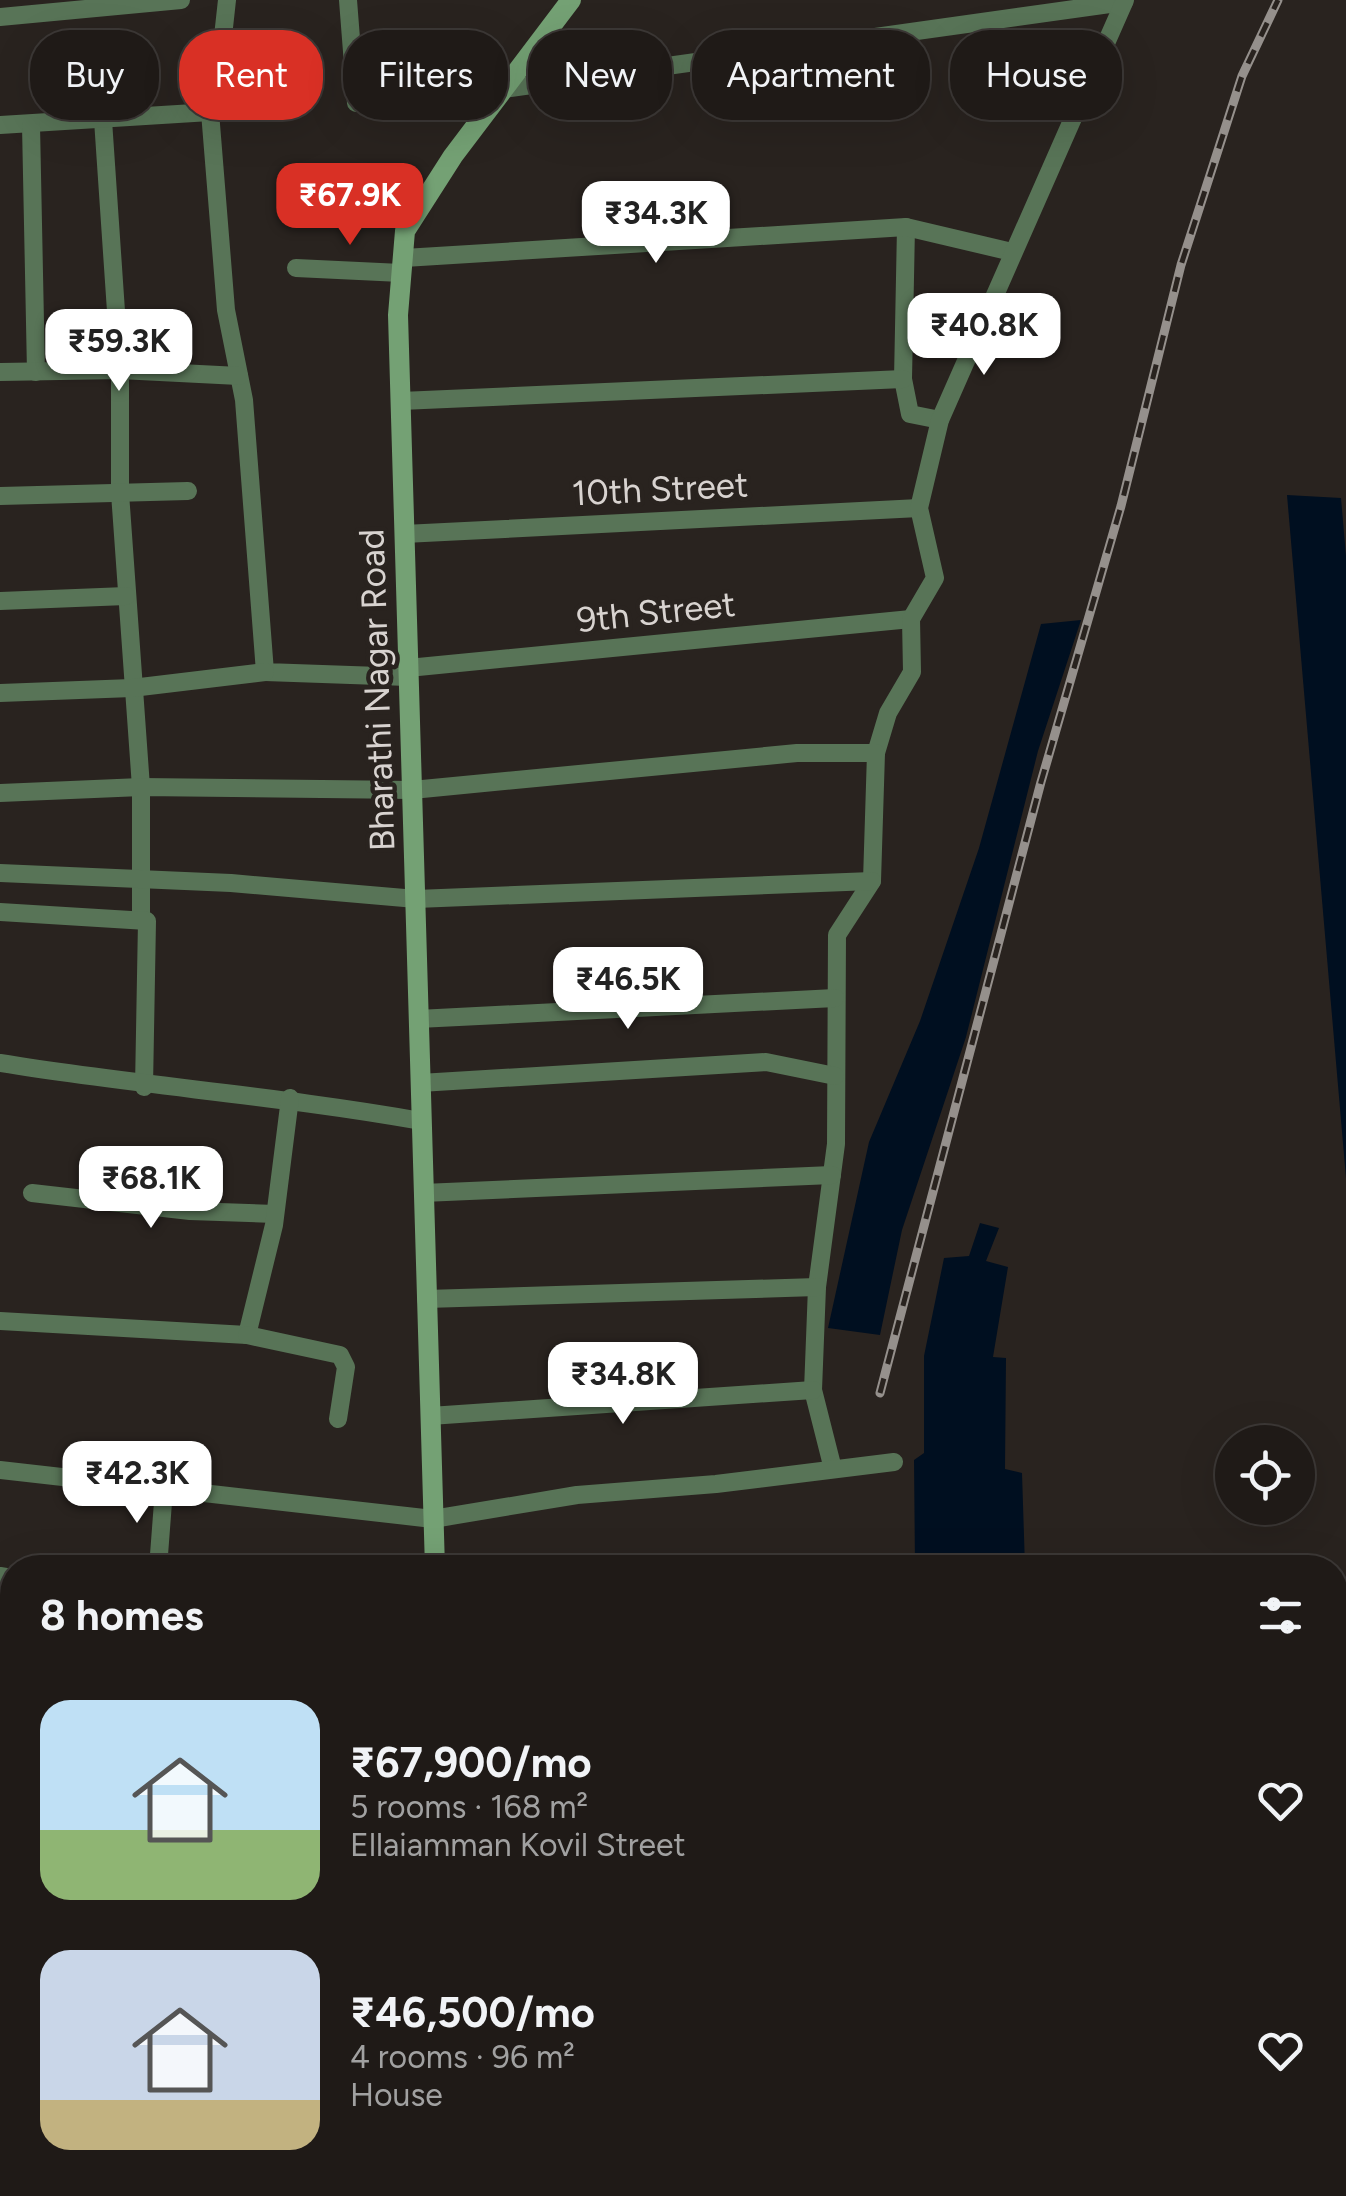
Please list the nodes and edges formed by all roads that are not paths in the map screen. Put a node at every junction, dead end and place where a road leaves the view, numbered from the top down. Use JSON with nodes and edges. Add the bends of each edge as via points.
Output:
{"nodes":[{"id":1,"x":181,"y":0,"type":"edge"},
{"id":2,"x":227,"y":0,"type":"edge"},
{"id":3,"x":348,"y":0,"type":"edge"},
{"id":4,"x":571,"y":0,"type":"edge"},
{"id":5,"x":1007,"y":0,"type":"edge"},
{"id":6,"x":1124,"y":1,"type":"edge"},
{"id":7,"x":0,"y":17,"type":"edge"},
{"id":8,"x":1008,"y":21,"type":"junction"},
{"id":9,"x":224,"y":30,"type":"edge"},
{"id":10,"x":350,"y":30,"type":"edge"},
{"id":11,"x":508,"y":82,"type":"edge"},
{"id":12,"x":508,"y":88,"type":"edge"},
{"id":13,"x":103,"y":120,"type":"joint"},
{"id":14,"x":211,"y":120,"type":"edge"},
{"id":15,"x":482,"y":120,"type":"edge"},
{"id":16,"x":0,"y":125,"type":"edge"},
{"id":17,"x":30,"y":125,"type":"junction"},
{"id":18,"x":906,"y":227,"type":"junction"},
{"id":19,"x":1012,"y":252,"type":"junction"},
{"id":20,"x":403,"y":266,"type":"junction"},
{"id":21,"x":296,"y":268,"type":"dead end"},
{"id":22,"x":120,"y":370,"type":"junction"},
{"id":23,"x":0,"y":372,"type":"edge"},
{"id":24,"x":36,"y":372,"type":"junction"},
{"id":25,"x":240,"y":376,"type":"junction"},
{"id":26,"x":903,"y":380,"type":"junction"},
{"id":27,"x":400,"y":401,"type":"junction"},
{"id":28,"x":940,"y":420,"type":"junction"},
{"id":29,"x":188,"y":491,"type":"dead end"},
{"id":30,"x":120,"y":493,"type":"junction"},
{"id":31,"x":0,"y":496,"type":"edge"},
{"id":32,"x":919,"y":508,"type":"junction"},
{"id":33,"x":404,"y":534,"type":"junction"},
{"id":34,"x":126,"y":596,"type":"junction"},
{"id":35,"x":0,"y":601,"type":"edge"},
{"id":36,"x":911,"y":619,"type":"junction"},
{"id":37,"x":265,"y":672,"type":"junction"},
{"id":38,"x":408,"y":672,"type":"junction"},
{"id":39,"x":132,"y":688,"type":"junction"},
{"id":40,"x":0,"y":693,"type":"edge"},
{"id":41,"x":876,"y":753,"type":"junction"},
{"id":42,"x":141,"y":787,"type":"junction"},
{"id":43,"x":412,"y":790,"type":"junction"},
{"id":44,"x":0,"y":793,"type":"edge"},
{"id":45,"x":0,"y":873,"type":"edge"},
{"id":46,"x":140,"y":878,"type":"junction"},
{"id":47,"x":872,"y":881,"type":"junction"},
{"id":48,"x":416,"y":899,"type":"junction"},
{"id":49,"x":0,"y":912,"type":"edge"},
{"id":50,"x":141,"y":919,"type":"junction"},
{"id":51,"x":835,"y":998,"type":"junction"},
{"id":52,"x":418,"y":1019,"type":"junction"},
{"id":53,"x":0,"y":1063,"type":"edge"},
{"id":54,"x":834,"y":1076,"type":"junction"},
{"id":55,"x":420,"y":1083,"type":"junction"},
{"id":56,"x":144,"y":1086,"type":"junction"},
{"id":57,"x":290,"y":1098,"type":"junction"},
{"id":58,"x":421,"y":1121,"type":"junction"},
{"id":59,"x":832,"y":1175,"type":"junction"},
{"id":60,"x":32,"y":1193,"type":"dead end"},
{"id":61,"x":423,"y":1193,"type":"junction"},
{"id":62,"x":275,"y":1214,"type":"junction"},
{"id":63,"x":817,"y":1287,"type":"junction"},
{"id":64,"x":426,"y":1300,"type":"junction"},
{"id":65,"x":0,"y":1321,"type":"edge"},
{"id":66,"x":248,"y":1335,"type":"junction"},
{"id":67,"x":813,"y":1390,"type":"junction"},
{"id":68,"x":430,"y":1416,"type":"junction"},
{"id":69,"x":338,"y":1419,"type":"dead end"},
{"id":70,"x":894,"y":1462,"type":"dead end"},
{"id":71,"x":0,"y":1470,"type":"edge"},
{"id":72,"x":833,"y":1470,"type":"junction"},
{"id":73,"x":164,"y":1488,"type":"junction"},
{"id":74,"x":432,"y":1519,"type":"junction"},
{"id":75,"x":159,"y":1555,"type":"edge"},
{"id":76,"x":434,"y":1555,"type":"edge"}],
"edges":[{"from":1,"to":7,"type":"street"},
{"from":2,"to":9,"type":"street"},
{"from":3,"to":10,"type":"street"},
{"from":4,"to":11,"type":"main road","name":"Bharathi Nagar Road"},
{"from":5,"to":8,"type":"street"},
{"from":6,"to":8,"type":"street"},
{"from":6,"to":19,"type":"street"},
{"from":8,"to":12,"type":"street"},
{"from":13,"to":17,"type":"street"},
{"from":13,"to":22,"type":"street"},
{"from":14,"to":25,"type":"street","via":[[226,310]]},
{"from":15,"to":20,"type":"main road","name":"Bharathi Nagar Road","via":[[405,231]]},
{"from":16,"to":17,"type":"street"},
{"from":17,"to":24,"type":"street"},
{"from":18,"to":19,"type":"street"},
{"from":18,"to":20,"type":"street"},
{"from":18,"to":26,"type":"street"},
{"from":19,"to":28,"type":"street"},
{"from":20,"to":21,"type":"street"},
{"from":20,"to":27,"type":"main road","name":"Bharathi Nagar Road"},
{"from":22,"to":24,"type":"street"},
{"from":22,"to":25,"type":"street"},
{"from":22,"to":30,"type":"street"},
{"from":23,"to":24,"type":"street"},
{"from":25,"to":37,"type":"street"},
{"from":26,"to":27,"type":"street"},
{"from":26,"to":28,"type":"street","via":[[910,414]]},
{"from":27,"to":33,"type":"main road","name":"Bharathi Nagar Road"},
{"from":28,"to":32,"type":"street"},
{"from":29,"to":30,"type":"street"},
{"from":30,"to":31,"type":"street"},
{"from":30,"to":34,"type":"street"},
{"from":32,"to":33,"type":"street","name":"10th Street"},
{"from":32,"to":36,"type":"street","via":[[936,578]]},
{"from":33,"to":38,"type":"main road","name":"Bharathi Nagar Road"},
{"from":34,"to":35,"type":"street"},
{"from":34,"to":39,"type":"street"},
{"from":36,"to":38,"type":"street","name":"9th Street"},
{"from":36,"to":41,"type":"street","via":[[912,672],[888,712]]},
{"from":37,"to":38,"type":"street","name":"9th Street"},
{"from":37,"to":39,"type":"street","name":"9th Street"},
{"from":38,"to":43,"type":"main road","name":"Bharathi Nagar Road"},
{"from":39,"to":40,"type":"street","name":"9th Street"},
{"from":39,"to":42,"type":"street"},
{"from":41,"to":43,"type":"street","via":[[797,753]]},
{"from":41,"to":47,"type":"street"},
{"from":42,"to":43,"type":"street"},
{"from":42,"to":44,"type":"street"},
{"from":42,"to":46,"type":"street"},
{"from":43,"to":48,"type":"main road","name":"Bharathi Nagar Road"},
{"from":45,"to":46,"type":"street"},
{"from":46,"to":48,"type":"street"},
{"from":46,"to":50,"type":"street"},
{"from":47,"to":48,"type":"street"},
{"from":47,"to":51,"type":"street","via":[[836,936]]},
{"from":48,"to":52,"type":"main road","name":"Bharathi Nagar Road"},
{"from":49,"to":50,"type":"street"},
{"from":50,"to":56,"type":"street","via":[[148,929]]},
{"from":51,"to":52,"type":"street"},
{"from":51,"to":54,"type":"street"},
{"from":52,"to":55,"type":"main road","name":"Bharathi Nagar Road"},
{"from":53,"to":56,"type":"street"},
{"from":54,"to":55,"type":"street","via":[[766,1062]]},
{"from":54,"to":59,"type":"street"},
{"from":55,"to":58,"type":"main road","name":"Bharathi Nagar Road"},
{"from":56,"to":57,"type":"street"},
{"from":57,"to":58,"type":"street"},
{"from":57,"to":62,"type":"street"},
{"from":58,"to":61,"type":"main road","name":"Bharathi Nagar Road"},
{"from":59,"to":61,"type":"street"},
{"from":59,"to":63,"type":"street"},
{"from":60,"to":62,"type":"street"},
{"from":61,"to":64,"type":"main road","name":"Bharathi Nagar Road"},
{"from":62,"to":66,"type":"street"},
{"from":63,"to":64,"type":"street"},
{"from":63,"to":67,"type":"street"},
{"from":64,"to":68,"type":"main road","name":"Bharathi Nagar Road"},
{"from":65,"to":66,"type":"street"},
{"from":66,"to":69,"type":"street","via":[[340,1355],[346,1367]]},
{"from":67,"to":68,"type":"street"},
{"from":67,"to":72,"type":"street"},
{"from":68,"to":74,"type":"main road","name":"Bharathi Nagar Road"},
{"from":70,"to":72,"type":"street"},
{"from":71,"to":73,"type":"street"},
{"from":72,"to":74,"type":"street","via":[[577,1494]]},
{"from":73,"to":74,"type":"street"},
{"from":73,"to":75,"type":"street"},
{"from":74,"to":76,"type":"main road","name":"Bharathi Nagar Road"}]}
